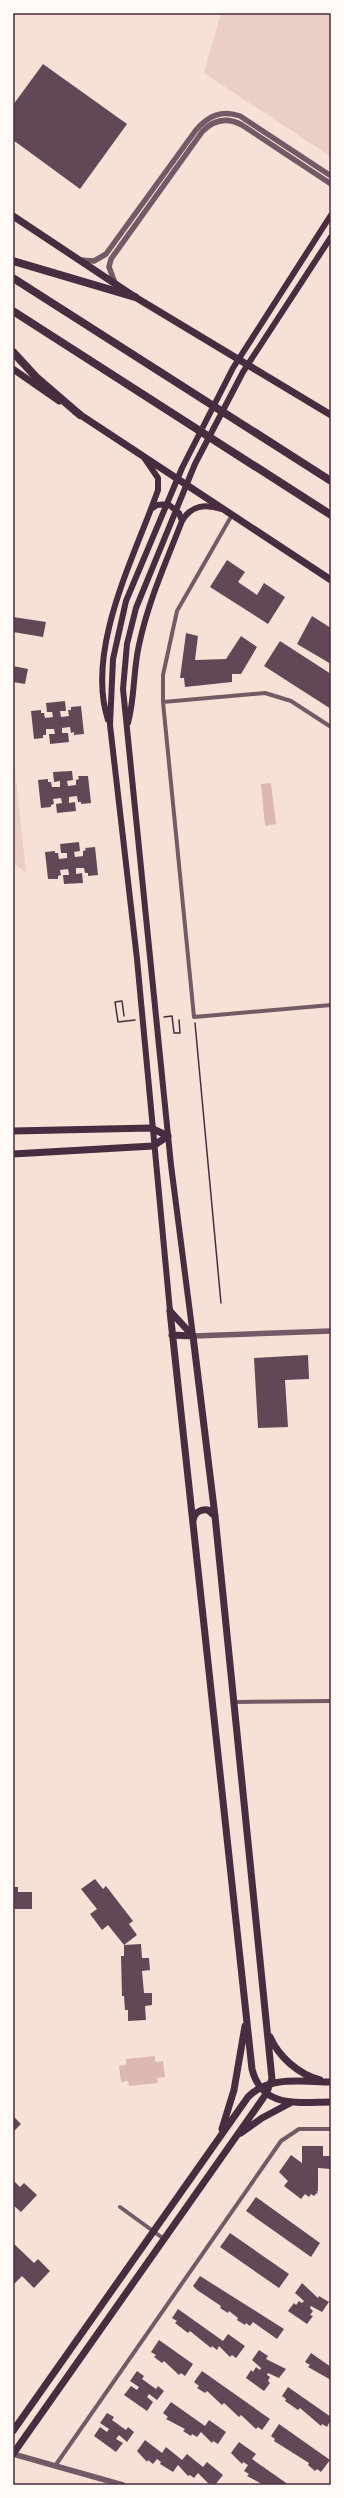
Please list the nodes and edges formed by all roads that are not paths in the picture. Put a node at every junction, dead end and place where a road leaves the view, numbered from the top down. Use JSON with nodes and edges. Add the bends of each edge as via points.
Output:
{"nodes":[{"id":1,"x":331,"y":176,"type":"edge"},
{"id":2,"x":331,"y":184,"type":"edge"},
{"id":3,"x":331,"y":215,"type":"edge"},
{"id":4,"x":13,"y":216,"type":"edge"},
{"id":5,"x":331,"y":237,"type":"edge"},
{"id":6,"x":80,"y":260,"type":"junction"},
{"id":7,"x":13,"y":261,"type":"edge"},
{"id":8,"x":13,"y":278,"type":"edge"},
{"id":9,"x":115,"y":284,"type":"junction"},
{"id":10,"x":134,"y":297,"type":"junction"},
{"id":11,"x":13,"y":311,"type":"edge"},
{"id":12,"x":13,"y":352,"type":"edge"},
{"id":13,"x":13,"y":369,"type":"edge"},
{"id":14,"x":80,"y":415,"type":"junction"},
{"id":15,"x":331,"y":415,"type":"edge"},
{"id":16,"x":142,"y":456,"type":"junction"},
{"id":17,"x":331,"y":481,"type":"edge"},
{"id":18,"x":151,"y":509,"type":"junction"},
{"id":19,"x":225,"y":510,"type":"junction"},
{"id":20,"x":232,"y":515,"type":"junction"},
{"id":21,"x":331,"y":515,"type":"edge"},
{"id":22,"x":182,"y":521,"type":"junction"},
{"id":23,"x":331,"y":580,"type":"edge"},
{"id":24,"x":163,"y":702,"type":"junction"},
{"id":25,"x":110,"y":725,"type":"junction"},
{"id":26,"x":127,"y":726,"type":"junction"},
{"id":27,"x":331,"y":727,"type":"edge"},
{"id":28,"x":331,"y":1005,"type":"edge"},
{"id":29,"x":151,"y":1128,"type":"junction"},
{"id":30,"x":13,"y":1131,"type":"edge"},
{"id":31,"x":168,"y":1136,"type":"junction"},
{"id":32,"x":153,"y":1146,"type":"junction"},
{"id":33,"x":13,"y":1154,"type":"edge"},
{"id":34,"x":170,"y":1311,"type":"junction"},
{"id":35,"x":331,"y":1331,"type":"edge"},
{"id":36,"x":172,"y":1335,"type":"junction"},
{"id":37,"x":193,"y":1336,"type":"junction"},
{"id":38,"x":215,"y":1516,"type":"junction"},
{"id":39,"x":192,"y":1524,"type":"junction"},
{"id":40,"x":331,"y":1701,"type":"edge"},
{"id":41,"x":234,"y":1702,"type":"junction"},
{"id":42,"x":246,"y":2010,"type":"junction"},
{"id":43,"x":268,"y":2032,"type":"junction"},
{"id":44,"x":330,"y":2082,"type":"edge"},
{"id":45,"x":271,"y":2083,"type":"junction"},
{"id":46,"x":260,"y":2087,"type":"junction"},
{"id":47,"x":266,"y":2094,"type":"junction"},
{"id":48,"x":293,"y":2102,"type":"junction"},
{"id":49,"x":331,"y":2102,"type":"edge"},
{"id":50,"x":331,"y":2129,"type":"edge"},
{"id":51,"x":234,"y":2140,"type":"junction"},
{"id":52,"x":215,"y":2144,"type":"junction"},
{"id":53,"x":120,"y":2207,"type":"dead end"},
{"id":54,"x":153,"y":2231,"type":"junction"},
{"id":55,"x":164,"y":2239,"type":"junction"},
{"id":56,"x":13,"y":2431,"type":"edge"},
{"id":57,"x":13,"y":2454,"type":"edge"},
{"id":58,"x":55,"y":2466,"type":"junction"},
{"id":59,"x":123,"y":2485,"type":"edge"}],
"edges":[{"from":1,"to":6,"type":"street","via":[[240,116],[215,114],[196,130],[106,254],[94,261]]},
{"from":2,"to":9,"type":"street","via":[[242,125],[229,120],[220,120],[209,125],[111,259],[109,267]]},
{"from":3,"to":25,"type":"main road","via":[[236,362],[190,451],[138,568],[116,641],[110,696]]},
{"from":4,"to":6,"type":"main road"},
{"from":5,"to":26,"type":"main road","via":[[249,363],[216,421],[186,484],[142,591],[127,644],[123,689]]},
{"from":6,"to":9,"type":"main road"},
{"from":7,"to":10,"type":"highway"},
{"from":8,"to":17,"type":"highway"},
{"from":9,"to":10,"type":"main road"},
{"from":10,"to":15,"type":"main road"},
{"from":11,"to":21,"type":"highway"},
{"from":12,"to":14,"type":"highway","via":[[36,377]]},
{"from":13,"to":14,"type":"main road"},
{"from":14,"to":16,"type":"main road"},
{"from":16,"to":18,"type":"main road","via":[[154,471],[159,483]]},
{"from":16,"to":19,"type":"main road"},
{"from":18,"to":22,"type":"main road","via":[[157,505],[168,504],[179,514]]},
{"from":18,"to":25,"type":"main road","via":[[122,584],[106,644],[104,697]]},
{"from":19,"to":20,"type":"main road"},
{"from":19,"to":22,"type":"main road","via":[[199,506],[187,513]]},
{"from":20,"to":23,"type":"main road"},
{"from":20,"to":24,"type":"street","via":[[177,611],[163,675]]},
{"from":22,"to":26,"type":"main road","via":[[143,627]]},
{"from":24,"to":27,"type":"street","via":[[260,692],[291,701]]},
{"from":24,"to":28,"type":"street","via":[[194,1017]]},
{"from":25,"to":29,"type":"main road","via":[[137,959]]},
{"from":26,"to":31,"type":"main road"},
{"from":29,"to":30,"type":"main road"},
{"from":29,"to":31,"type":"main road"},
{"from":29,"to":32,"type":"main road"},
{"from":31,"to":32,"type":"main road"},
{"from":31,"to":37,"type":"main road"},
{"from":32,"to":33,"type":"main road"},
{"from":32,"to":34,"type":"main road"},
{"from":34,"to":36,"type":"main road"},
{"from":34,"to":37,"type":"main road"},
{"from":35,"to":37,"type":"street"},
{"from":36,"to":37,"type":"main road"},
{"from":36,"to":39,"type":"main road"},
{"from":37,"to":38,"type":"main road"},
{"from":38,"to":39,"type":"main road","via":[[208,1510],[200,1510],[194,1516]]},
{"from":38,"to":41,"type":"main road"},
{"from":39,"to":42,"type":"main road"},
{"from":40,"to":41,"type":"street"},
{"from":41,"to":43,"type":"main road"},
{"from":42,"to":46,"type":"main road","via":[[252,2069]]},
{"from":42,"to":52,"type":"main road","via":[[234,2090],[225,2122]]},
{"from":43,"to":44,"type":"main road","via":[[277,2050],[292,2065],[308,2076]]},
{"from":43,"to":45,"type":"main road"},
{"from":44,"to":45,"type":"main road"},
{"from":45,"to":46,"type":"main road"},
{"from":45,"to":47,"type":"main road"},
{"from":46,"to":47,"type":"main road"},
{"from":46,"to":52,"type":"main road","via":[[248,2097]]},
{"from":47,"to":48,"type":"main road"},
{"from":47,"to":51,"type":"main road"},
{"from":48,"to":49,"type":"main road"},
{"from":48,"to":51,"type":"main road","via":[[262,2118]]},
{"from":50,"to":58,"type":"street","via":[[298,2129],[280,2141]]},
{"from":51,"to":55,"type":"main road"},
{"from":52,"to":54,"type":"main road"},
{"from":53,"to":54,"type":"street"},
{"from":54,"to":55,"type":"street"},
{"from":54,"to":56,"type":"main road"},
{"from":55,"to":57,"type":"main road"},
{"from":57,"to":58,"type":"street"},
{"from":58,"to":59,"type":"street"}]}
